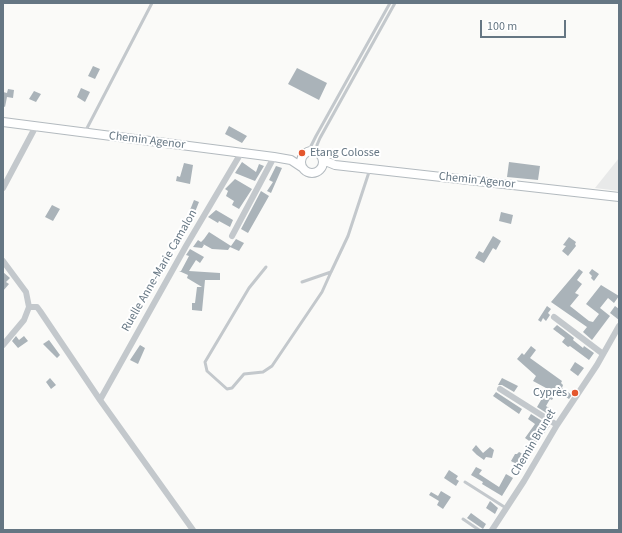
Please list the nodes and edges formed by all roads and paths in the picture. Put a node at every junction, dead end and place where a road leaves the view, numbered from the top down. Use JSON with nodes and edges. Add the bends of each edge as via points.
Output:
{"nodes":[{"id":1,"x":152,"y":3,"type":"edge"},
{"id":2,"x":390,"y":3,"type":"edge"},
{"id":3,"x":395,"y":3,"type":"edge"},
{"id":4,"x":3,"y":122,"type":"edge"},
{"id":5,"x":36,"y":126,"type":"junction"},
{"id":6,"x":84,"y":134,"type":"junction"},
{"id":7,"x":241,"y":153,"type":"junction"},
{"id":8,"x":317,"y":153,"type":"junction"},
{"id":9,"x":306,"y":154,"type":"junction"},
{"id":10,"x":274,"y":157,"type":"junction"},
{"id":11,"x":291,"y":160,"type":"junction"},
{"id":12,"x":323,"y":160,"type":"junction"},
{"id":13,"x":335,"y":165,"type":"junction"},
{"id":14,"x":303,"y":168,"type":"junction"},
{"id":15,"x":321,"y":169,"type":"junction"},
{"id":16,"x":370,"y":169,"type":"junction"},
{"id":17,"x":3,"y":188,"type":"edge"},
{"id":18,"x":619,"y":197,"type":"edge"},
{"id":19,"x":232,"y":236,"type":"dead end"},
{"id":20,"x":3,"y":261,"type":"edge"},
{"id":21,"x":266,"y":267,"type":"dead end"},
{"id":22,"x":331,"y":272,"type":"junction"},
{"id":23,"x":302,"y":282,"type":"dead end"},
{"id":24,"x":29,"y":307,"type":"junction"},
{"id":25,"x":554,"y":317,"type":"dead end"},
{"id":26,"x":619,"y":326,"type":"edge"},
{"id":27,"x":3,"y":345,"type":"edge"},
{"id":28,"x":603,"y":354,"type":"junction"},
{"id":29,"x":500,"y":389,"type":"dead end"},
{"id":30,"x":100,"y":400,"type":"junction"},
{"id":31,"x":557,"y":425,"type":"junction"},
{"id":32,"x":465,"y":482,"type":"dead end"},
{"id":33,"x":506,"y":508,"type":"junction"},
{"id":34,"x":463,"y":519,"type":"dead end"},
{"id":35,"x":193,"y":530,"type":"edge"},
{"id":36,"x":479,"y":530,"type":"edge"},
{"id":37,"x":492,"y":530,"type":"edge"}],
"edges":[{"from":1,"to":6,"type":"lane"},
{"from":2,"to":9,"type":"lane"},
{"from":3,"to":8,"type":"lane","via":[[320,138]]},
{"from":4,"to":5,"type":"main road","name":"Chemin Agenor"},
{"from":5,"to":6,"type":"main road","name":"Chemin Agenor"},
{"from":5,"to":17,"type":"street"},
{"from":6,"to":7,"type":"main road","name":"Chemin Agenor"},
{"from":7,"to":10,"type":"main road","name":"Chemin Agenor"},
{"from":7,"to":30,"type":"street","name":"Ruelle Anne-Marie Camalon"},
{"from":8,"to":9,"type":"main road","name":"Chemin Agenor"},
{"from":8,"to":12,"type":"main road","name":"Chemin Agenor"},
{"from":9,"to":11,"type":"main road","name":"Chemin Agenor"},
{"from":9,"to":14,"type":"main road","via":[[301,162]]},
{"from":10,"to":11,"type":"main road","name":"Chemin Agenor"},
{"from":10,"to":19,"type":"street"},
{"from":11,"to":14,"type":"main road","name":"Chemin Agenor"},
{"from":12,"to":13,"type":"main road","name":"Chemin Agenor"},
{"from":12,"to":15,"type":"main road"},
{"from":13,"to":15,"type":"main road","name":"Chemin Agenor"},
{"from":13,"to":16,"type":"main road","name":"Chemin Agenor"},
{"from":14,"to":15,"type":"main road","name":"Chemin Agenor","via":[[313,173]]},
{"from":16,"to":18,"type":"main road","name":"Chemin Agenor"},
{"from":16,"to":22,"type":"lane","via":[[348,236]]},
{"from":20,"to":24,"type":"street","via":[[26,292]]},
{"from":21,"to":22,"type":"lane","via":[[249,288],[205,362],[207,371],[226,388],[232,388],[244,374],[262,372],[272,366],[322,292]]},
{"from":22,"to":23,"type":"lane"},
{"from":24,"to":27,"type":"street","via":[[24,320]]},
{"from":24,"to":30,"type":"street","via":[[40,311]]},
{"from":25,"to":28,"type":"street"},
{"from":26,"to":28,"type":"street","name":"Chemin Brunet"},
{"from":28,"to":31,"type":"street","name":"Chemin Brunet"},
{"from":29,"to":31,"type":"street"},
{"from":30,"to":35,"type":"street"},
{"from":31,"to":33,"type":"street","name":"Chemin Brunet"},
{"from":32,"to":33,"type":"lane"},
{"from":33,"to":37,"type":"street","name":"Chemin Brunet"},
{"from":34,"to":36,"type":"lane"}]}
